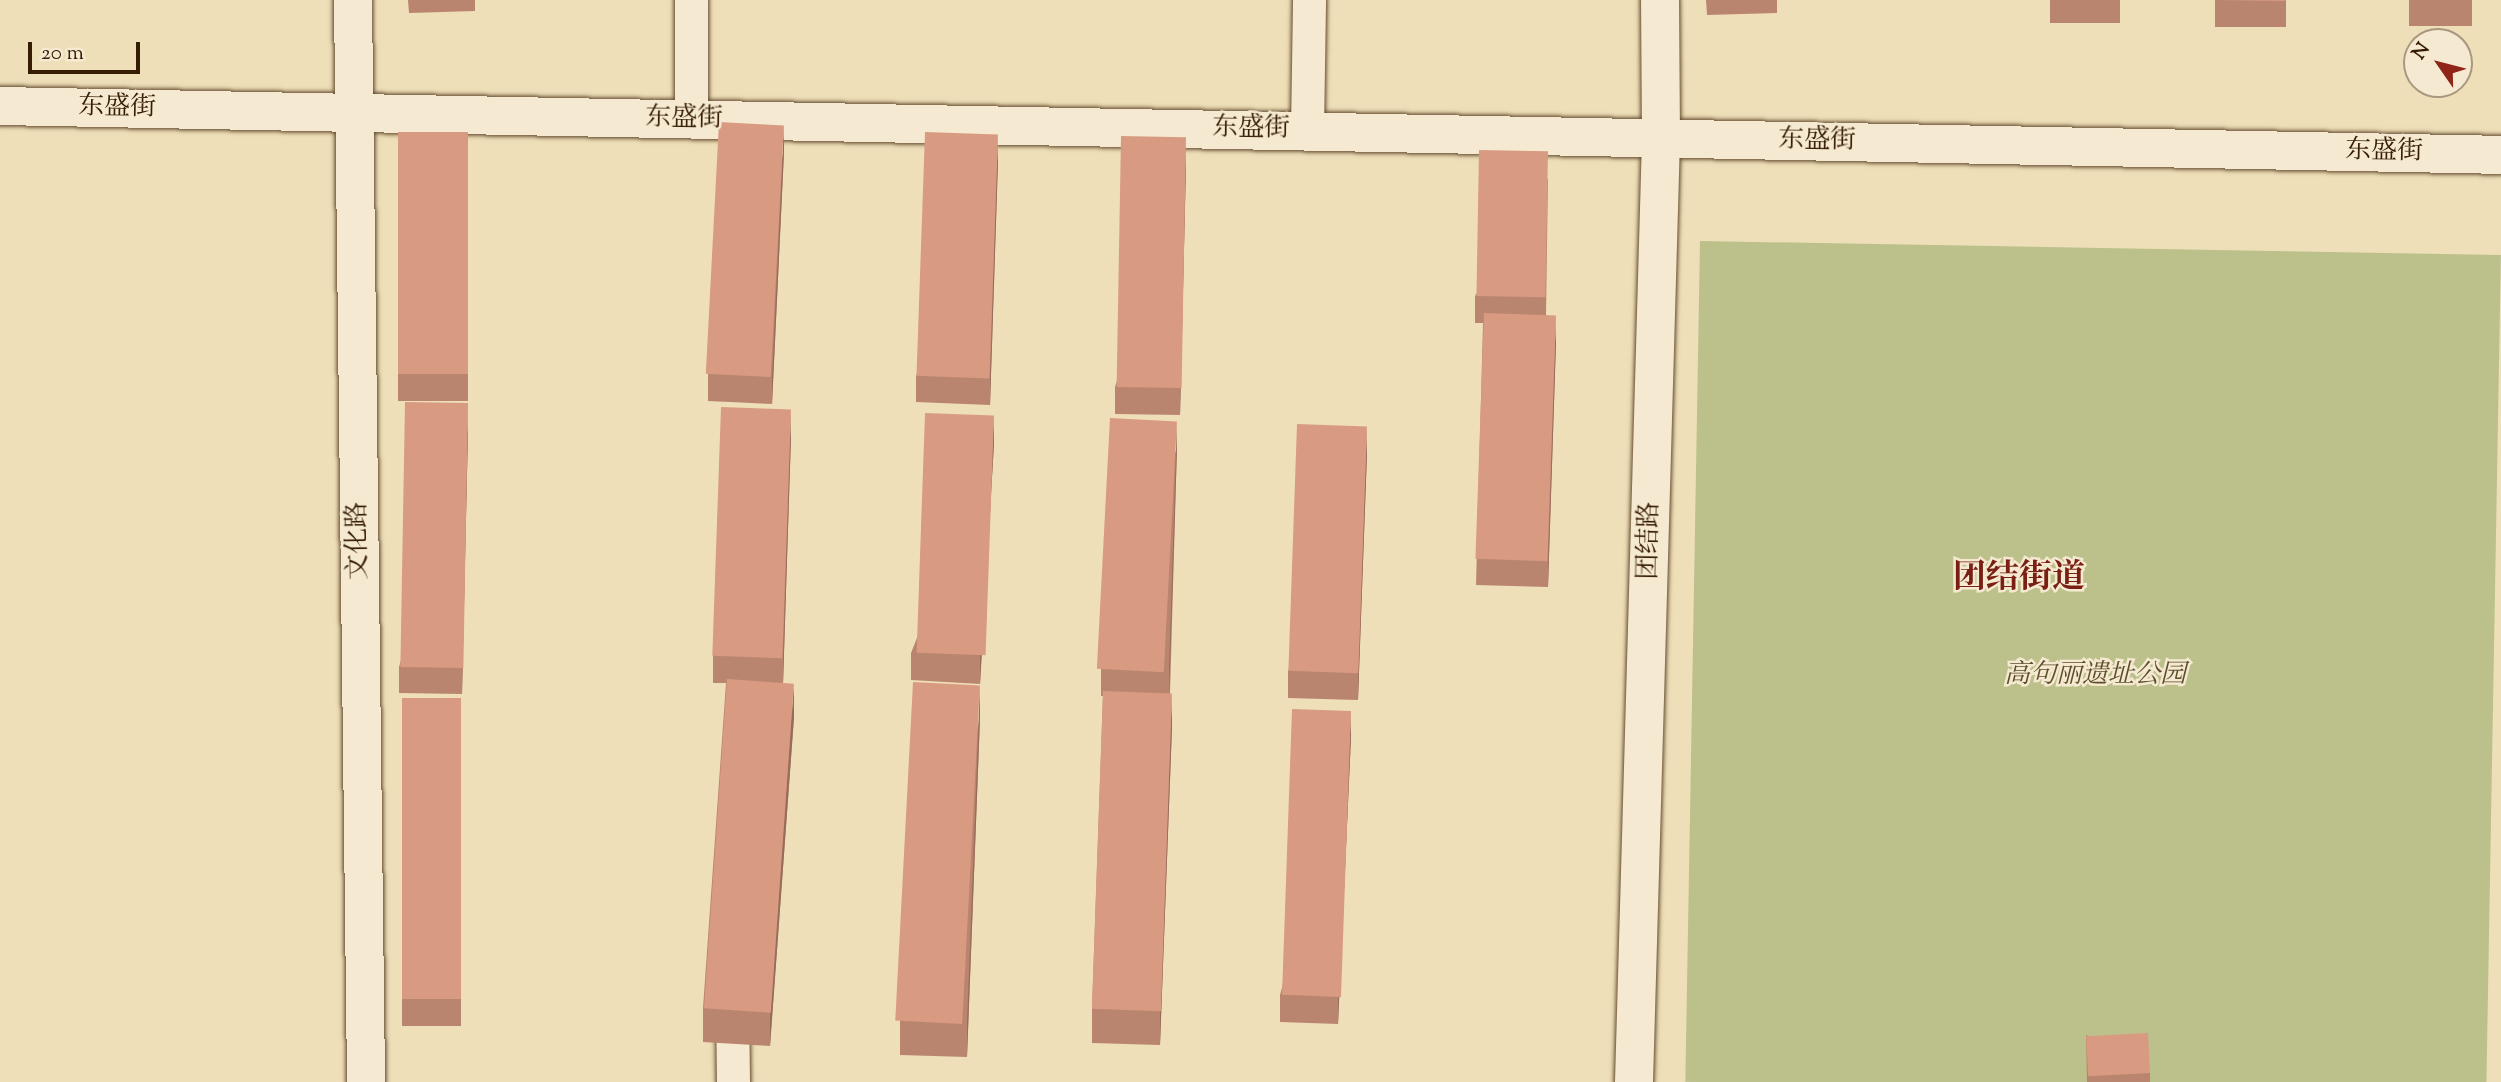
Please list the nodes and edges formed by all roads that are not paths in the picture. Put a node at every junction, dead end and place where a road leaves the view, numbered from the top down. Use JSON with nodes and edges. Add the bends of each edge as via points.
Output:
{"nodes":[{"id":1,"x":353,"y":0,"type":"edge"},
{"id":2,"x":691,"y":0,"type":"edge"},
{"id":3,"x":1309,"y":0,"type":"edge"},
{"id":4,"x":1660,"y":0,"type":"edge"},
{"id":5,"x":0,"y":106,"type":"edge"},
{"id":6,"x":352,"y":113,"type":"junction"},
{"id":7,"x":713,"y":129,"type":"junction"},
{"id":8,"x":1307,"y":130,"type":"junction"},
{"id":9,"x":1661,"y":138,"type":"junction"},
{"id":10,"x":2501,"y":155,"type":"edge"},
{"id":11,"x":732,"y":970,"type":"edge"},
{"id":12,"x":366,"y":1082,"type":"edge"},
{"id":13,"x":733,"y":1082,"type":"edge"},
{"id":14,"x":1634,"y":1082,"type":"edge"}],
"edges":[{"from":1,"to":6,"type":"street","name":"文化路"},
{"from":2,"to":7,"type":"street"},
{"from":3,"to":8,"type":"street"},
{"from":4,"to":9,"type":"street","name":"团结路"},
{"from":5,"to":6,"type":"street","name":"东盛街"},
{"from":6,"to":7,"type":"street","name":"东盛街"},
{"from":6,"to":12,"type":"street","name":"文化路"},
{"from":7,"to":8,"type":"street","name":"东盛街"},
{"from":8,"to":9,"type":"street","name":"东盛街"},
{"from":9,"to":10,"type":"street","name":"东盛街"},
{"from":9,"to":14,"type":"street","name":"团结路"},
{"from":11,"to":13,"type":"street"}]}
